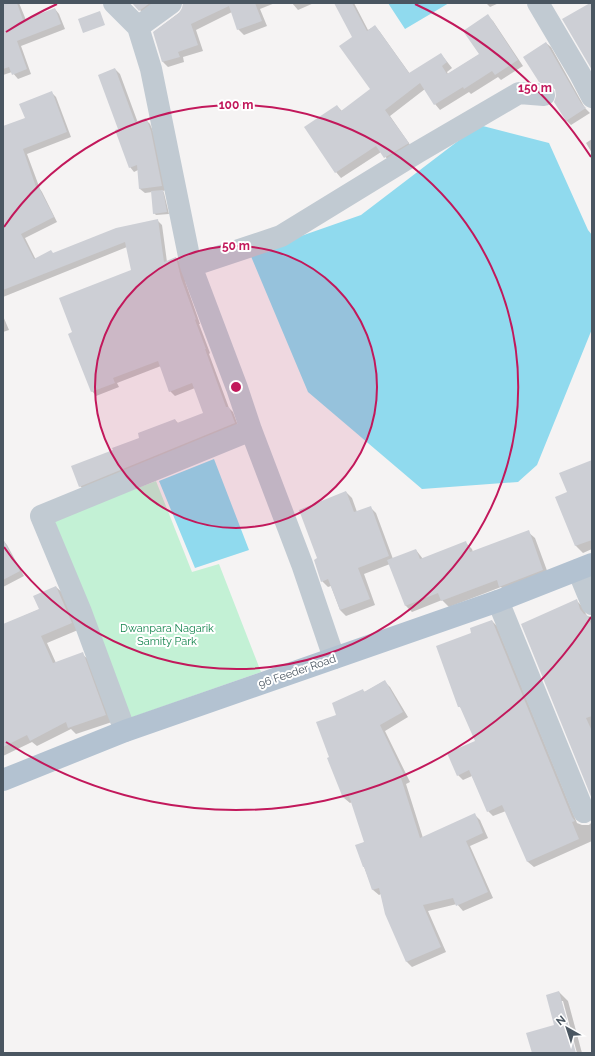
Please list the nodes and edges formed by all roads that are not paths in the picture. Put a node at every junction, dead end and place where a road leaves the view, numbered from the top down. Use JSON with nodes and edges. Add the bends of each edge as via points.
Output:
{"nodes":[{"id":1,"x":114,"y":3,"type":"edge"},
{"id":2,"x":171,"y":3,"type":"edge"},
{"id":3,"x":538,"y":3,"type":"edge"},
{"id":4,"x":138,"y":27,"type":"junction"},
{"id":5,"x":544,"y":96,"type":"dead end"},
{"id":6,"x":592,"y":97,"type":"edge"},
{"id":7,"x":191,"y":266,"type":"junction"},
{"id":8,"x":251,"y":430,"type":"junction"},
{"id":9,"x":585,"y":567,"type":"edge"},
{"id":10,"x":498,"y":601,"type":"junction"},
{"id":11,"x":592,"y":604,"type":"edge"},
{"id":12,"x":334,"y":658,"type":"junction"},
{"id":13,"x":125,"y":731,"type":"junction"},
{"id":14,"x":3,"y":780,"type":"edge"},
{"id":15,"x":584,"y":812,"type":"dead end"}],
"edges":[{"from":1,"to":4,"type":"street"},
{"from":2,"to":4,"type":"street"},
{"from":3,"to":6,"type":"street"},
{"from":4,"to":7,"type":"street","via":[[151,69]]},
{"from":5,"to":7,"type":"street","via":[[519,93],[281,236]]},
{"from":7,"to":8,"type":"street"},
{"from":8,"to":12,"type":"street","via":[[302,564]]},
{"from":8,"to":13,"type":"street","via":[[41,516],[81,612]]},
{"from":9,"to":10,"type":"main road","name":"96 Feeder Road"},
{"from":9,"to":11,"type":"street"},
{"from":10,"to":12,"type":"main road","name":"96 Feeder Road"},
{"from":10,"to":15,"type":"street"},
{"from":12,"to":13,"type":"main road","name":"96 Feeder Road"},
{"from":13,"to":14,"type":"main road","name":"96 Feeder Road"}]}
